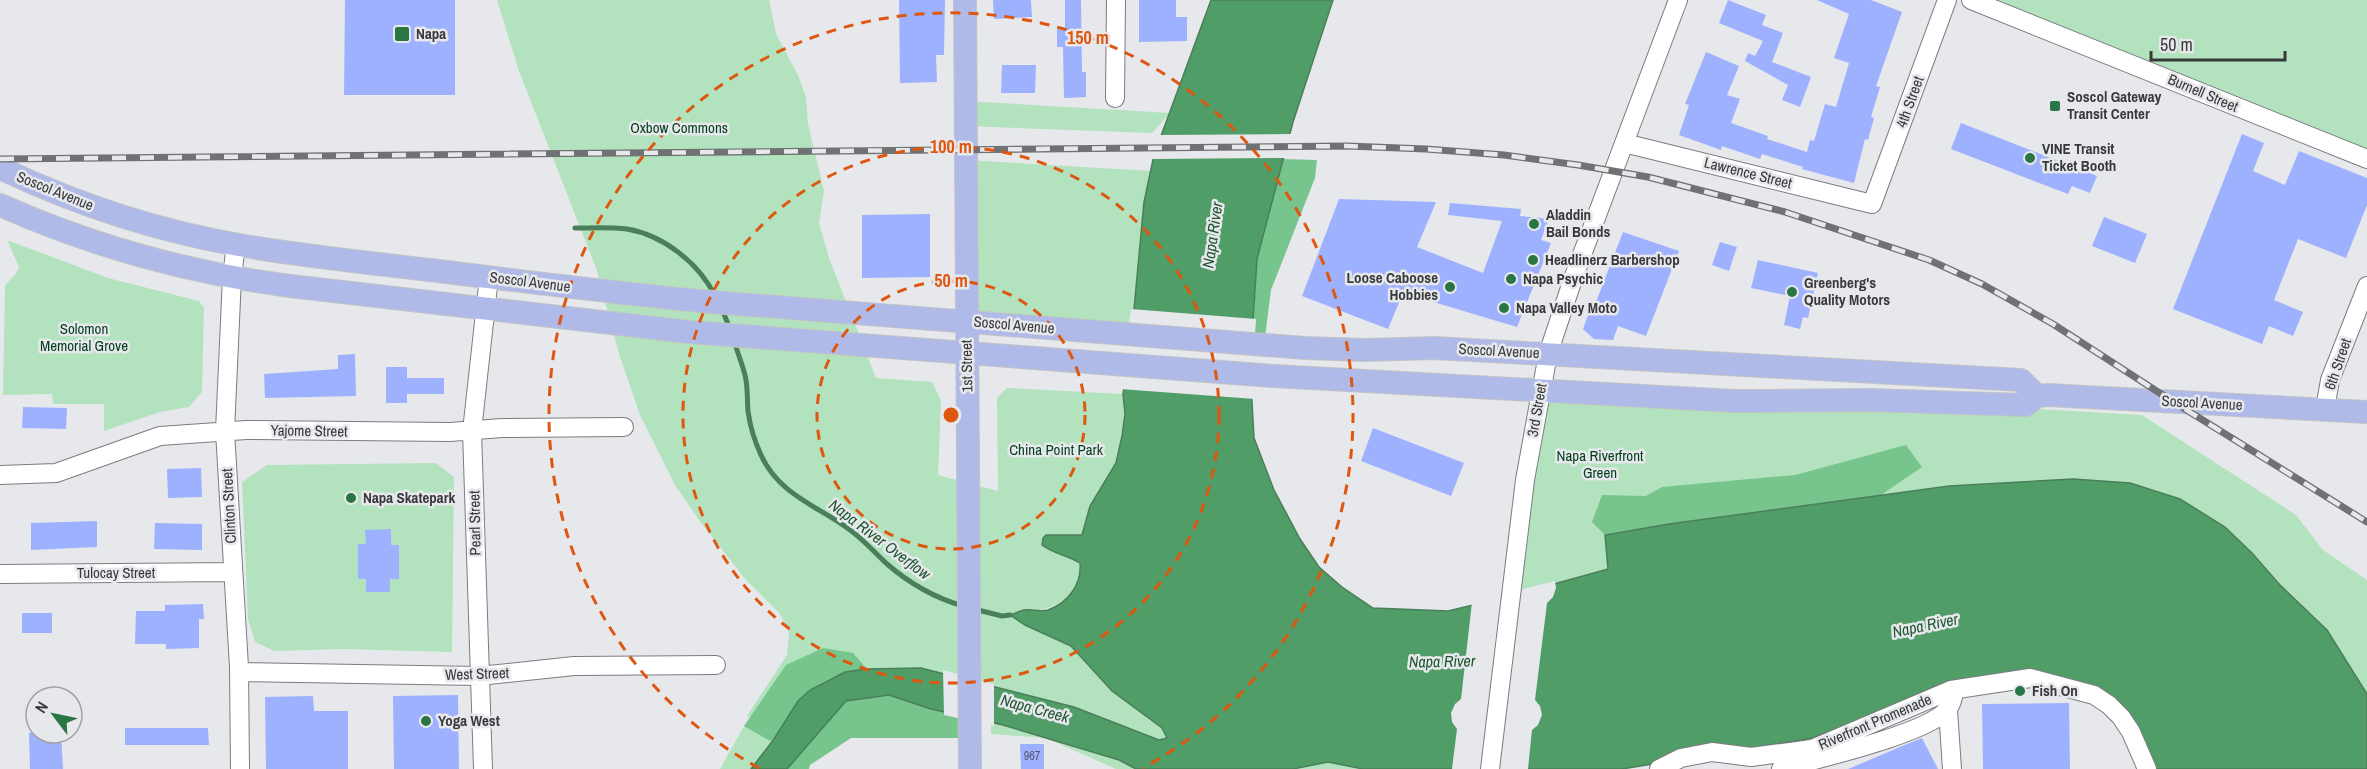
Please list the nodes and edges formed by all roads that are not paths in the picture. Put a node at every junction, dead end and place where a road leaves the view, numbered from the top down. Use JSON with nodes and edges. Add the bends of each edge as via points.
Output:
{"nodes":[{"id":1,"x":965,"y":0,"type":"edge"},
{"id":2,"x":1116,"y":0,"type":"edge"},
{"id":3,"x":1678,"y":0,"type":"edge"},
{"id":4,"x":1947,"y":0,"type":"edge"},
{"id":5,"x":1971,"y":0,"type":"edge"},
{"id":6,"x":1116,"y":98,"type":"dead end"},
{"id":7,"x":1624,"y":143,"type":"junction"},
{"id":8,"x":2367,"y":159,"type":"edge"},
{"id":9,"x":0,"y":168,"type":"edge"},
{"id":10,"x":1872,"y":204,"type":"joint"},
{"id":11,"x":0,"y":205,"type":"edge"},
{"id":12,"x":236,"y":244,"type":"junction"},
{"id":13,"x":232,"y":277,"type":"junction"},
{"id":14,"x":489,"y":277,"type":"junction"},
{"id":15,"x":2367,"y":286,"type":"edge"},
{"id":16,"x":485,"y":309,"type":"junction"},
{"id":17,"x":967,"y":321,"type":"junction"},
{"id":18,"x":967,"y":354,"type":"junction"},
{"id":19,"x":1548,"y":354,"type":"junction"},
{"id":20,"x":1540,"y":389,"type":"junction"},
{"id":21,"x":2037,"y":396,"type":"junction"},
{"id":22,"x":2325,"y":409,"type":"junction"},
{"id":23,"x":2367,"y":412,"type":"edge"},
{"id":24,"x":624,"y":427,"type":"dead end"},
{"id":25,"x":225,"y":431,"type":"junction"},
{"id":26,"x":472,"y":431,"type":"junction"},
{"id":27,"x":0,"y":475,"type":"edge"},
{"id":28,"x":233,"y":572,"type":"junction"},
{"id":29,"x":0,"y":574,"type":"edge"},
{"id":30,"x":716,"y":665,"type":"dead end"},
{"id":31,"x":239,"y":672,"type":"junction"},
{"id":32,"x":479,"y":676,"type":"junction"},
{"id":33,"x":1951,"y":690,"type":"junction"},
{"id":34,"x":1947,"y":710,"type":"junction"},
{"id":35,"x":970,"y":767,"type":"edge"},
{"id":36,"x":240,"y":769,"type":"edge"},
{"id":37,"x":483,"y":769,"type":"edge"},
{"id":38,"x":1490,"y":769,"type":"edge"},
{"id":39,"x":1659,"y":769,"type":"edge"},
{"id":40,"x":1781,"y":769,"type":"edge"},
{"id":41,"x":1952,"y":769,"type":"edge"},
{"id":42,"x":2147,"y":769,"type":"edge"}],
"edges":[{"from":1,"to":17,"type":"main road","name":"1st Street"},
{"from":2,"to":6,"type":"street"},
{"from":3,"to":7,"type":"street","name":"3rd Street"},
{"from":4,"to":10,"type":"street","name":"4th Street"},
{"from":5,"to":8,"type":"street","name":"Burnell Street"},
{"from":7,"to":10,"type":"street","name":"Lawrence Street"},
{"from":7,"to":19,"type":"street","name":"3rd Street"},
{"from":9,"to":12,"type":"main road","name":"Soscol Avenue","via":[[110,213]]},
{"from":11,"to":13,"type":"main road","name":"Soscol Avenue","via":[[115,248]]},
{"from":12,"to":13,"type":"street","name":"Clinton Street"},
{"from":12,"to":14,"type":"main road","name":"Soscol Avenue"},
{"from":13,"to":16,"type":"main road","name":"Soscol Avenue"},
{"from":13,"to":25,"type":"street","name":"Clinton Street"},
{"from":14,"to":16,"type":"street","name":"Pearl Street"},
{"from":14,"to":17,"type":"main road","name":"Soscol Avenue","via":[[700,301]]},
{"from":15,"to":22,"type":"street","name":"6th Street","via":[[2330,380]]},
{"from":16,"to":18,"type":"main road","name":"Soscol Avenue","via":[[689,332]]},
{"from":16,"to":26,"type":"street","name":"Pearl Street"},
{"from":17,"to":18,"type":"main road","name":"1st Street"},
{"from":17,"to":19,"type":"main road","name":"Soscol Avenue","via":[[1345,350],[1434,348]]},
{"from":18,"to":20,"type":"main road","name":"Soscol Avenue","via":[[1261,375]]},
{"from":18,"to":35,"type":"main road","name":"1st Street"},
{"from":19,"to":20,"type":"street","name":"3rd Street"},
{"from":19,"to":21,"type":"main road","name":"Soscol Avenue","via":[[2021,380]]},
{"from":20,"to":21,"type":"main road","name":"Soscol Avenue","via":[[1735,400],[2025,405]]},
{"from":20,"to":38,"type":"street","name":"3rd Street","via":[[1525,480]]},
{"from":21,"to":22,"type":"main road","name":"Soscol Avenue"},
{"from":22,"to":23,"type":"main road","name":"Soscol Avenue"},
{"from":24,"to":26,"type":"street","name":"Yajome Street"},
{"from":25,"to":26,"type":"street","name":"Yajome Street"},
{"from":25,"to":27,"type":"street","name":"Yajome Street","via":[[160,436],[56,473]]},
{"from":25,"to":28,"type":"street","name":"Clinton Street"},
{"from":26,"to":32,"type":"street","name":"Pearl Street"},
{"from":28,"to":29,"type":"street","name":"Tulocay Street"},
{"from":28,"to":31,"type":"street","name":"Clinton Street"},
{"from":30,"to":32,"type":"street","name":"West Street","via":[[574,666]]},
{"from":31,"to":32,"type":"street","name":"West Street"},
{"from":31,"to":36,"type":"street","name":"Clinton Street"},
{"from":32,"to":37,"type":"street","name":"Pearl Street"},
{"from":33,"to":34,"type":"street","name":"Riverfront Promenade","via":[[1953,697]]},
{"from":33,"to":39,"type":"street","name":"Riverfront Promenade","via":[[1812,749],[1751,757],[1712,752],[1681,758]]},
{"from":33,"to":42,"type":"street","name":"Riverfront Promenade","via":[[2030,678],[2094,695],[2121,717]]},
{"from":34,"to":40,"type":"street","name":"Riverfront Promenade","via":[[1923,726]]},
{"from":34,"to":41,"type":"street"}]}
